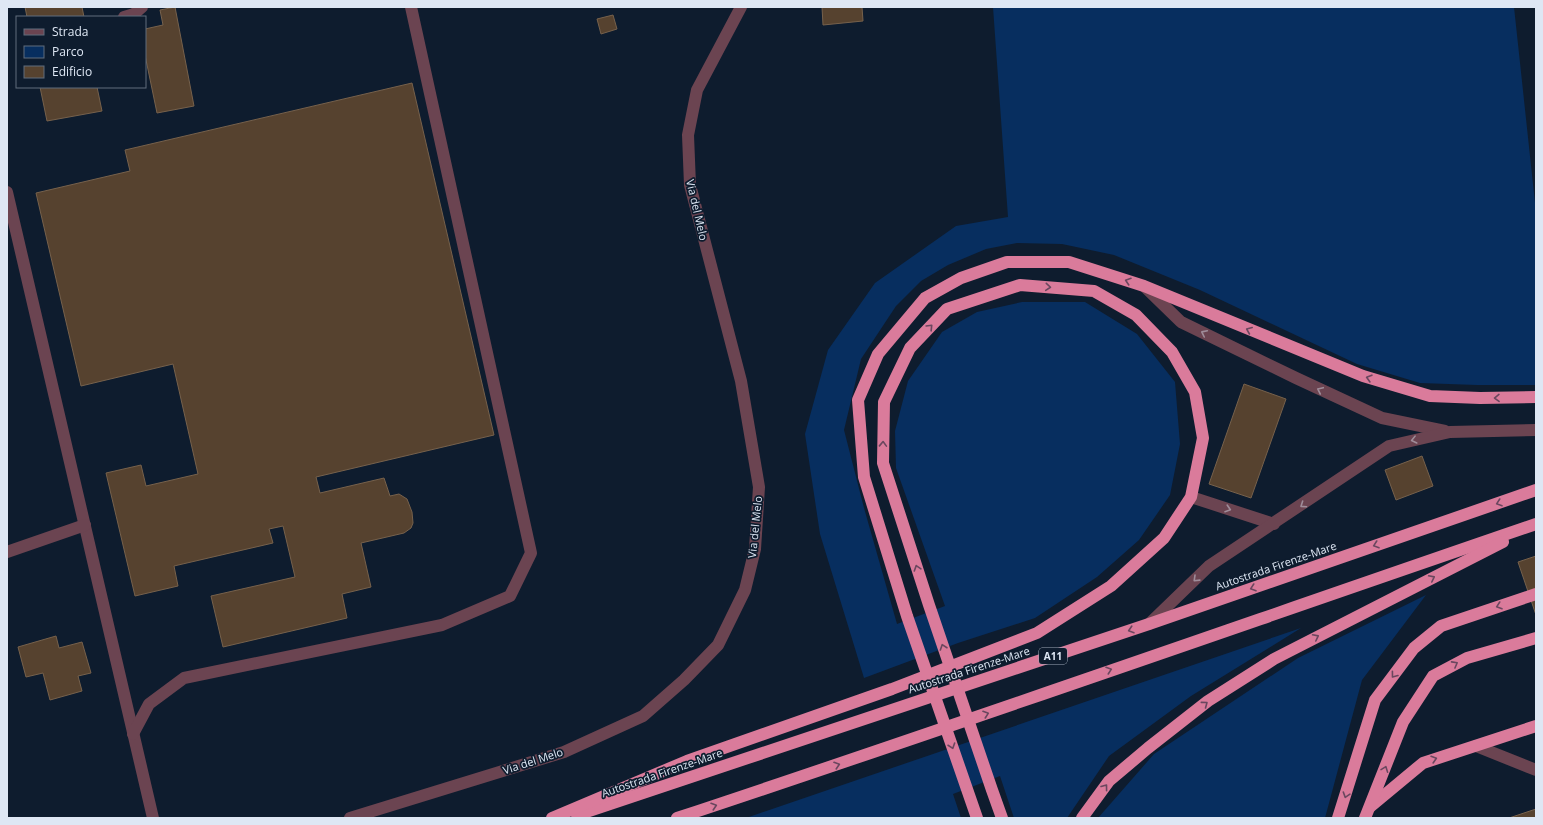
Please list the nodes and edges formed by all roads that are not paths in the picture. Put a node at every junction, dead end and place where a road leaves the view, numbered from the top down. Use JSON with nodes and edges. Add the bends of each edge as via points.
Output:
{"nodes":[{"id":1,"x":142,"y":7,"type":"edge"},
{"id":2,"x":411,"y":7,"type":"edge"},
{"id":3,"x":741,"y":7,"type":"edge"},
{"id":4,"x":127,"y":16,"type":"edge"},
{"id":5,"x":7,"y":192,"type":"edge"},
{"id":6,"x":1144,"y":286,"type":"junction"},
{"id":7,"x":1536,"y":397,"type":"edge"},
{"id":8,"x":1536,"y":430,"type":"edge"},
{"id":9,"x":1450,"y":432,"type":"junction"},
{"id":10,"x":1536,"y":490,"type":"edge"},
{"id":11,"x":1191,"y":497,"type":"junction"},
{"id":12,"x":1274,"y":524,"type":"junction"},
{"id":13,"x":84,"y":525,"type":"junction"},
{"id":14,"x":1536,"y":525,"type":"edge"},
{"id":15,"x":7,"y":552,"type":"edge"},
{"id":16,"x":1536,"y":594,"type":"edge"},
{"id":17,"x":1149,"y":624,"type":"junction"},
{"id":18,"x":1536,"y":638,"type":"edge"},
{"id":19,"x":1536,"y":726,"type":"edge"},
{"id":20,"x":134,"y":734,"type":"junction"},
{"id":21,"x":1476,"y":746,"type":"junction"},
{"id":22,"x":1536,"y":770,"type":"edge"},
{"id":23,"x":1367,"y":813,"type":"edge"},
{"id":24,"x":153,"y":818,"type":"edge"},
{"id":25,"x":350,"y":818,"type":"edge"},
{"id":26,"x":552,"y":818,"type":"edge"},
{"id":27,"x":568,"y":818,"type":"edge"},
{"id":28,"x":677,"y":818,"type":"edge"},
{"id":29,"x":977,"y":818,"type":"edge"},
{"id":30,"x":1002,"y":818,"type":"edge"},
{"id":31,"x":1082,"y":818,"type":"edge"},
{"id":32,"x":1338,"y":818,"type":"edge"}],
"edges":[{"from":1,"to":4,"type":"street"},
{"from":2,"to":20,"type":"street","via":[[531,553],[510,596],[442,625],[184,678],[149,704]]},
{"from":3,"to":25,"type":"street","name":"Via del Melo","via":[[698,90],[688,135],[690,185],[741,381],[759,486],[755,549],[745,590],[718,645],[684,680],[643,716],[564,752]]},
{"from":5,"to":13,"type":"street"},
{"from":7,"to":6,"type":"highway","one_way":true,"via":[[1430,396],[1356,374]]},
{"from":9,"to":6,"type":"street","one_way":true,"via":[[1382,418],[1296,378],[1181,322]]},
{"from":6,"to":29,"type":"highway","one_way":true,"via":[[1069,262],[1007,262],[961,278],[925,298],[878,354],[858,400],[864,477],[907,616]]},
{"from":8,"to":9,"type":"street"},
{"from":9,"to":12,"type":"street","one_way":true,"via":[[1389,446]]},
{"from":10,"to":17,"type":"highway","name":"Autostrada Firenze-Mare","number":"A11","one_way":true},
{"from":11,"to":12,"type":"street","one_way":true},
{"from":11,"to":26,"type":"highway","via":[[1164,538],[1111,586],[1037,633],[892,689],[687,761]]},
{"from":30,"to":11,"type":"highway","one_way":true,"via":[[883,463],[884,402],[910,348],[947,309],[1020,285],[1094,291],[1136,315],[1172,352],[1196,392],[1203,438]]},
{"from":12,"to":17,"type":"street","one_way":true,"via":[[1209,566]]},
{"from":13,"to":15,"type":"street"},
{"from":13,"to":20,"type":"street"},
{"from":28,"to":14,"type":"highway","one_way":true},
{"from":31,"to":14,"type":"highway","one_way":true,"via":[[1109,781],[1208,701],[1228,688],[1274,659]]},
{"from":16,"to":32,"type":"highway","one_way":true,"via":[[1441,626],[1414,648],[1375,700]]},
{"from":17,"to":27,"type":"highway","name":"Autostrada Firenze-Mare","number":"A11","one_way":true},
{"from":23,"to":18,"type":"highway","one_way":true,"via":[[1403,722],[1433,676],[1467,658]]},
{"from":19,"to":21,"type":"highway"},
{"from":20,"to":24,"type":"street"},
{"from":21,"to":22,"type":"street"},
{"from":23,"to":21,"type":"highway","one_way":true,"via":[[1423,762]]}]}
